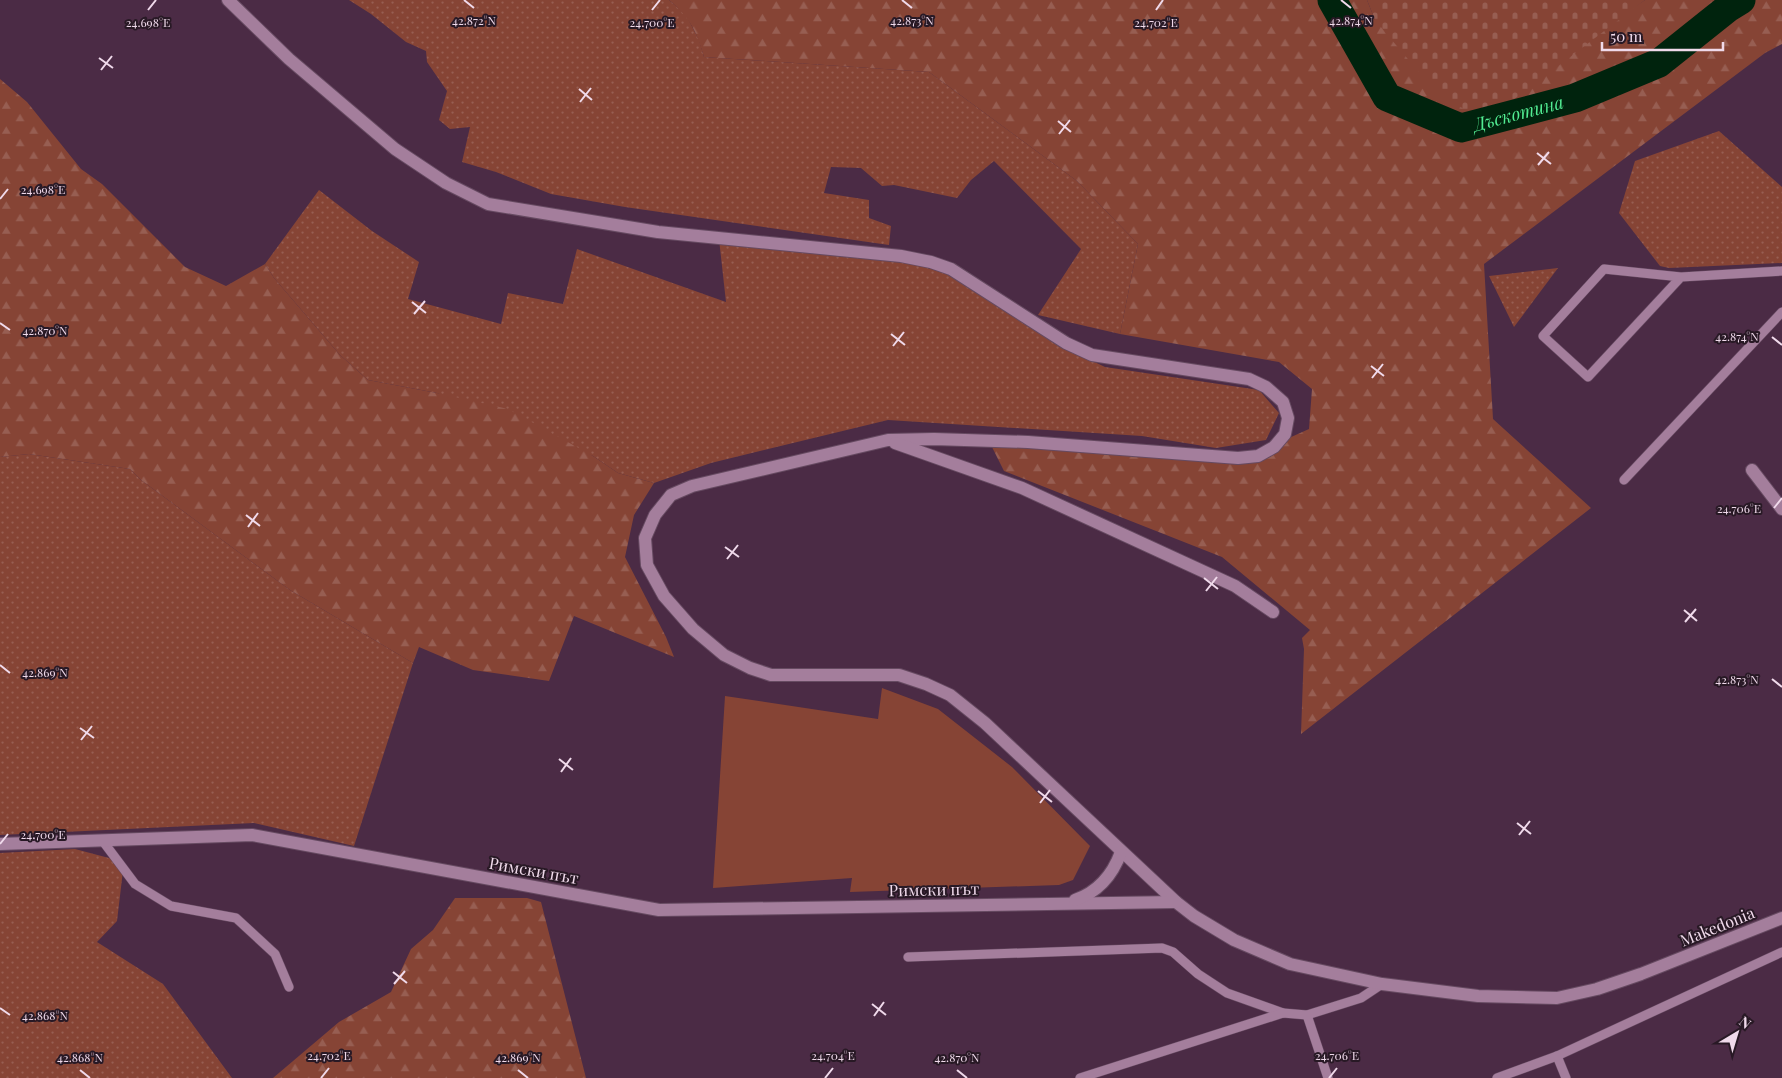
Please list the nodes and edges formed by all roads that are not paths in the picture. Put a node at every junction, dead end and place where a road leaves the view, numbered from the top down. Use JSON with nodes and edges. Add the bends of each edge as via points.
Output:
{"nodes":[{"id":1,"x":228,"y":0,"type":"edge"},
{"id":2,"x":1782,"y":271,"type":"edge"},
{"id":3,"x":1681,"y":277,"type":"junction"},
{"id":4,"x":1782,"y":312,"type":"edge"},
{"id":5,"x":888,"y":440,"type":"junction"},
{"id":6,"x":1752,"y":470,"type":"dead end"},
{"id":7,"x":1624,"y":480,"type":"dead end"},
{"id":8,"x":1782,"y":509,"type":"edge"},
{"id":9,"x":1273,"y":612,"type":"dead end"},
{"id":10,"x":102,"y":840,"type":"junction"},
{"id":11,"x":0,"y":844,"type":"edge"},
{"id":12,"x":1121,"y":852,"type":"junction"},
{"id":13,"x":1176,"y":902,"type":"junction"},
{"id":14,"x":1065,"y":903,"type":"junction"},
{"id":15,"x":1782,"y":918,"type":"edge"},
{"id":16,"x":1782,"y":952,"type":"edge"},
{"id":17,"x":908,"y":957,"type":"dead end"},
{"id":18,"x":1382,"y":984,"type":"junction"},
{"id":19,"x":289,"y":987,"type":"dead end"},
{"id":20,"x":1283,"y":1013,"type":"junction"},
{"id":21,"x":1307,"y":1015,"type":"junction"},
{"id":22,"x":1557,"y":1056,"type":"junction"},
{"id":23,"x":1080,"y":1078,"type":"edge"},
{"id":24,"x":1328,"y":1078,"type":"edge"},
{"id":25,"x":1497,"y":1078,"type":"edge"},
{"id":26,"x":1566,"y":1078,"type":"edge"}],
"edges":[{"from":1,"to":5,"type":"street","name":"Makedonia","via":[[289,59],[395,149],[446,184],[488,204],[658,232],[901,256],[931,262],[951,269],[1066,343],[1092,355],[1249,379],[1266,387],[1283,402],[1288,418],[1285,434],[1274,447],[1258,456],[1238,458],[1028,442]]},
{"from":2,"to":3,"type":"lane"},
{"from":3,"to":3,"type":"lane","via":[[1604,269],[1543,336],[1588,377]]},
{"from":4,"to":7,"type":"lane"},
{"from":5,"to":9,"type":"street","via":[[1022,488],[1235,586]]},
{"from":5,"to":12,"type":"street","name":"Makedonia","via":[[692,486],[671,495],[654,515],[645,538],[647,565],[664,596],[693,629],[724,655],[750,668],[771,675],[900,675],[950,695],[985,723]]},
{"from":6,"to":8,"type":"street"},
{"from":10,"to":11,"type":"street","name":"Римски път"},
{"from":10,"to":14,"type":"street","name":"Римски път","via":[[252,835],[659,910]]},
{"from":10,"to":19,"type":"lane","via":[[135,884],[171,906],[236,918],[275,954]]},
{"from":12,"to":13,"type":"street","name":"Makedonia"},
{"from":12,"to":14,"type":"street","name":"Римски път","via":[[1113,870],[1099,886]]},
{"from":13,"to":14,"type":"street","name":"Римски път"},
{"from":13,"to":18,"type":"street","name":"Makedonia","via":[[1214,929],[1270,957]]},
{"from":15,"to":18,"type":"street","name":"Makedonia","via":[[1619,982],[1557,998],[1478,996]]},
{"from":16,"to":22,"type":"lane"},
{"from":17,"to":20,"type":"lane","via":[[1162,948],[1173,952],[1198,974],[1227,992]]},
{"from":18,"to":21,"type":"lane","via":[[1361,998]]},
{"from":20,"to":21,"type":"lane"},
{"from":20,"to":23,"type":"lane"},
{"from":21,"to":24,"type":"lane"},
{"from":22,"to":25,"type":"lane"},
{"from":22,"to":26,"type":"lane"}]}
